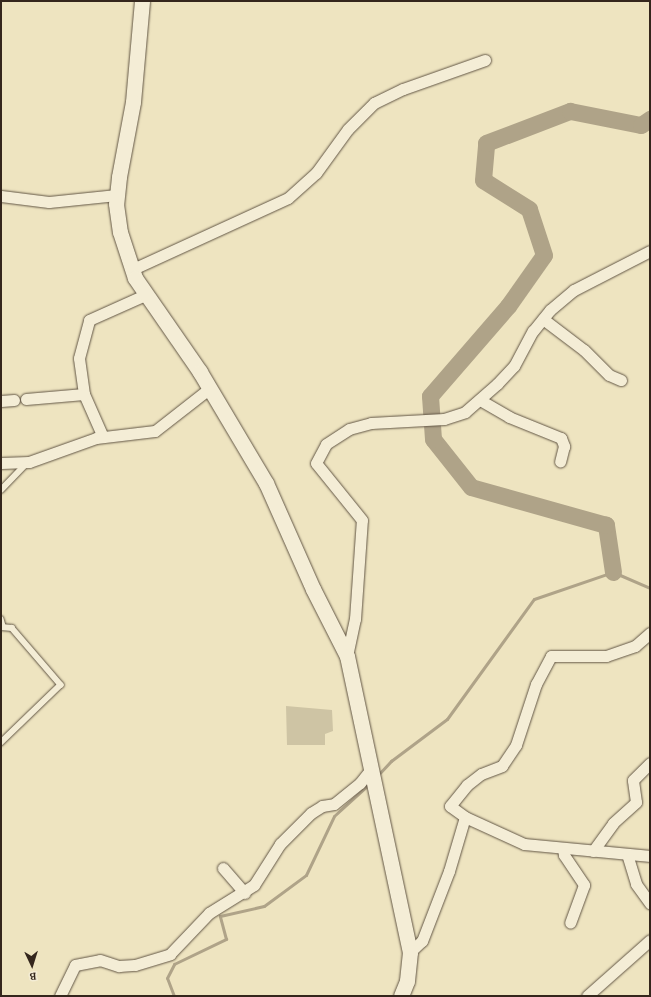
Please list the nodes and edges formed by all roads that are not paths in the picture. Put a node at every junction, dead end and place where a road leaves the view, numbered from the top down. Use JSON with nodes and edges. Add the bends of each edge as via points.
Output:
{"nodes":[{"id":1,"x":142,"y":1,"type":"edge"},
{"id":2,"x":485,"y":60,"type":"dead end"},
{"id":3,"x":117,"y":195,"type":"junction"},
{"id":4,"x":1,"y":196,"type":"edge"},
{"id":5,"x":650,"y":251,"type":"edge"},
{"id":6,"x":132,"y":269,"type":"junction"},
{"id":7,"x":147,"y":294,"type":"junction"},
{"id":8,"x":543,"y":319,"type":"junction"},
{"id":9,"x":621,"y":380,"type":"dead end"},
{"id":10,"x":210,"y":388,"type":"junction"},
{"id":11,"x":84,"y":394,"type":"junction"},
{"id":12,"x":26,"y":399,"type":"dead end"},
{"id":13,"x":14,"y":400,"type":"dead end"},
{"id":14,"x":480,"y":400,"type":"junction"},
{"id":15,"x":1,"y":401,"type":"edge"},
{"id":16,"x":102,"y":438,"type":"junction"},
{"id":17,"x":28,"y":462,"type":"junction"},
{"id":18,"x":560,"y":462,"type":"dead end"},
{"id":19,"x":1,"y":463,"type":"edge"},
{"id":20,"x":1,"y":490,"type":"edge"},
{"id":21,"x":1,"y":619,"type":"edge"},
{"id":22,"x":2,"y":626,"type":"edge"},
{"id":23,"x":650,"y":633,"type":"edge"},
{"id":24,"x":347,"y":656,"type":"junction"},
{"id":25,"x":1,"y":743,"type":"edge"},
{"id":26,"x":650,"y":763,"type":"edge"},
{"id":27,"x":373,"y":776,"type":"junction"},
{"id":28,"x":465,"y":817,"type":"junction"},
{"id":29,"x":563,"y":848,"type":"junction"},
{"id":30,"x":593,"y":851,"type":"junction"},
{"id":31,"x":627,"y":854,"type":"junction"},
{"id":32,"x":650,"y":856,"type":"edge"},
{"id":33,"x":223,"y":868,"type":"dead end"},
{"id":34,"x":245,"y":892,"type":"junction"},
{"id":35,"x":650,"y":903,"type":"edge"},
{"id":36,"x":570,"y":923,"type":"dead end"},
{"id":37,"x":650,"y":940,"type":"edge"},
{"id":38,"x":410,"y":952,"type":"junction"},
{"id":39,"x":60,"y":996,"type":"edge"},
{"id":40,"x":401,"y":996,"type":"edge"},
{"id":41,"x":587,"y":996,"type":"edge"}],
"edges":[{"from":1,"to":3,"type":"street","via":[[133,102]]},
{"from":2,"to":6,"type":"street","via":[[403,89],[374,103],[348,129],[316,174],[288,198]]},
{"from":3,"to":4,"type":"street","via":[[49,202]]},
{"from":3,"to":6,"type":"street","via":[[120,232]]},
{"from":5,"to":8,"type":"street","via":[[574,290]]},
{"from":6,"to":7,"type":"street"},
{"from":7,"to":10,"type":"street"},
{"from":7,"to":11,"type":"street","via":[[90,320],[79,358]]},
{"from":8,"to":9,"type":"street","via":[[584,350],[608,375]]},
{"from":8,"to":14,"type":"street","via":[[514,366]]},
{"from":10,"to":16,"type":"street","via":[[155,431]]},
{"from":10,"to":24,"type":"street","via":[[266,483],[313,589]]},
{"from":11,"to":12,"type":"street"},
{"from":11,"to":16,"type":"street"},
{"from":13,"to":15,"type":"street"},
{"from":14,"to":18,"type":"street","via":[[510,417],[561,438],[564,446]]},
{"from":14,"to":24,"type":"street","via":[[464,412],[444,419],[371,423],[349,430],[326,444],[316,462],[362,520],[355,619]]},
{"from":16,"to":17,"type":"street","via":[[54,451]]},
{"from":17,"to":19,"type":"street"},
{"from":17,"to":20,"type":"lane"},
{"from":21,"to":22,"type":"lane"},
{"from":22,"to":25,"type":"lane","via":[[12,628],[61,685]]},
{"from":23,"to":28,"type":"street","via":[[635,646],[614,654],[551,656],[536,684],[516,745],[502,766],[481,774],[467,785],[450,806]]},
{"from":24,"to":27,"type":"street"},
{"from":26,"to":30,"type":"street","via":[[633,780],[636,802],[612,824]]},
{"from":27,"to":34,"type":"street","via":[[334,804],[316,809],[280,844],[254,885]]},
{"from":27,"to":38,"type":"street"},
{"from":28,"to":29,"type":"street","via":[[524,844]]},
{"from":28,"to":38,"type":"street","via":[[449,871],[422,941]]},
{"from":29,"to":30,"type":"street"},
{"from":29,"to":36,"type":"street","via":[[565,857],[584,886]]},
{"from":30,"to":31,"type":"street"},
{"from":31,"to":32,"type":"street"},
{"from":31,"to":35,"type":"street","via":[[636,884]]},
{"from":33,"to":34,"type":"street"},
{"from":34,"to":39,"type":"street","via":[[209,913],[170,954],[135,965],[118,966],[100,960],[75,965]]},
{"from":37,"to":41,"type":"street"},
{"from":38,"to":40,"type":"street","via":[[407,981]]}]}
